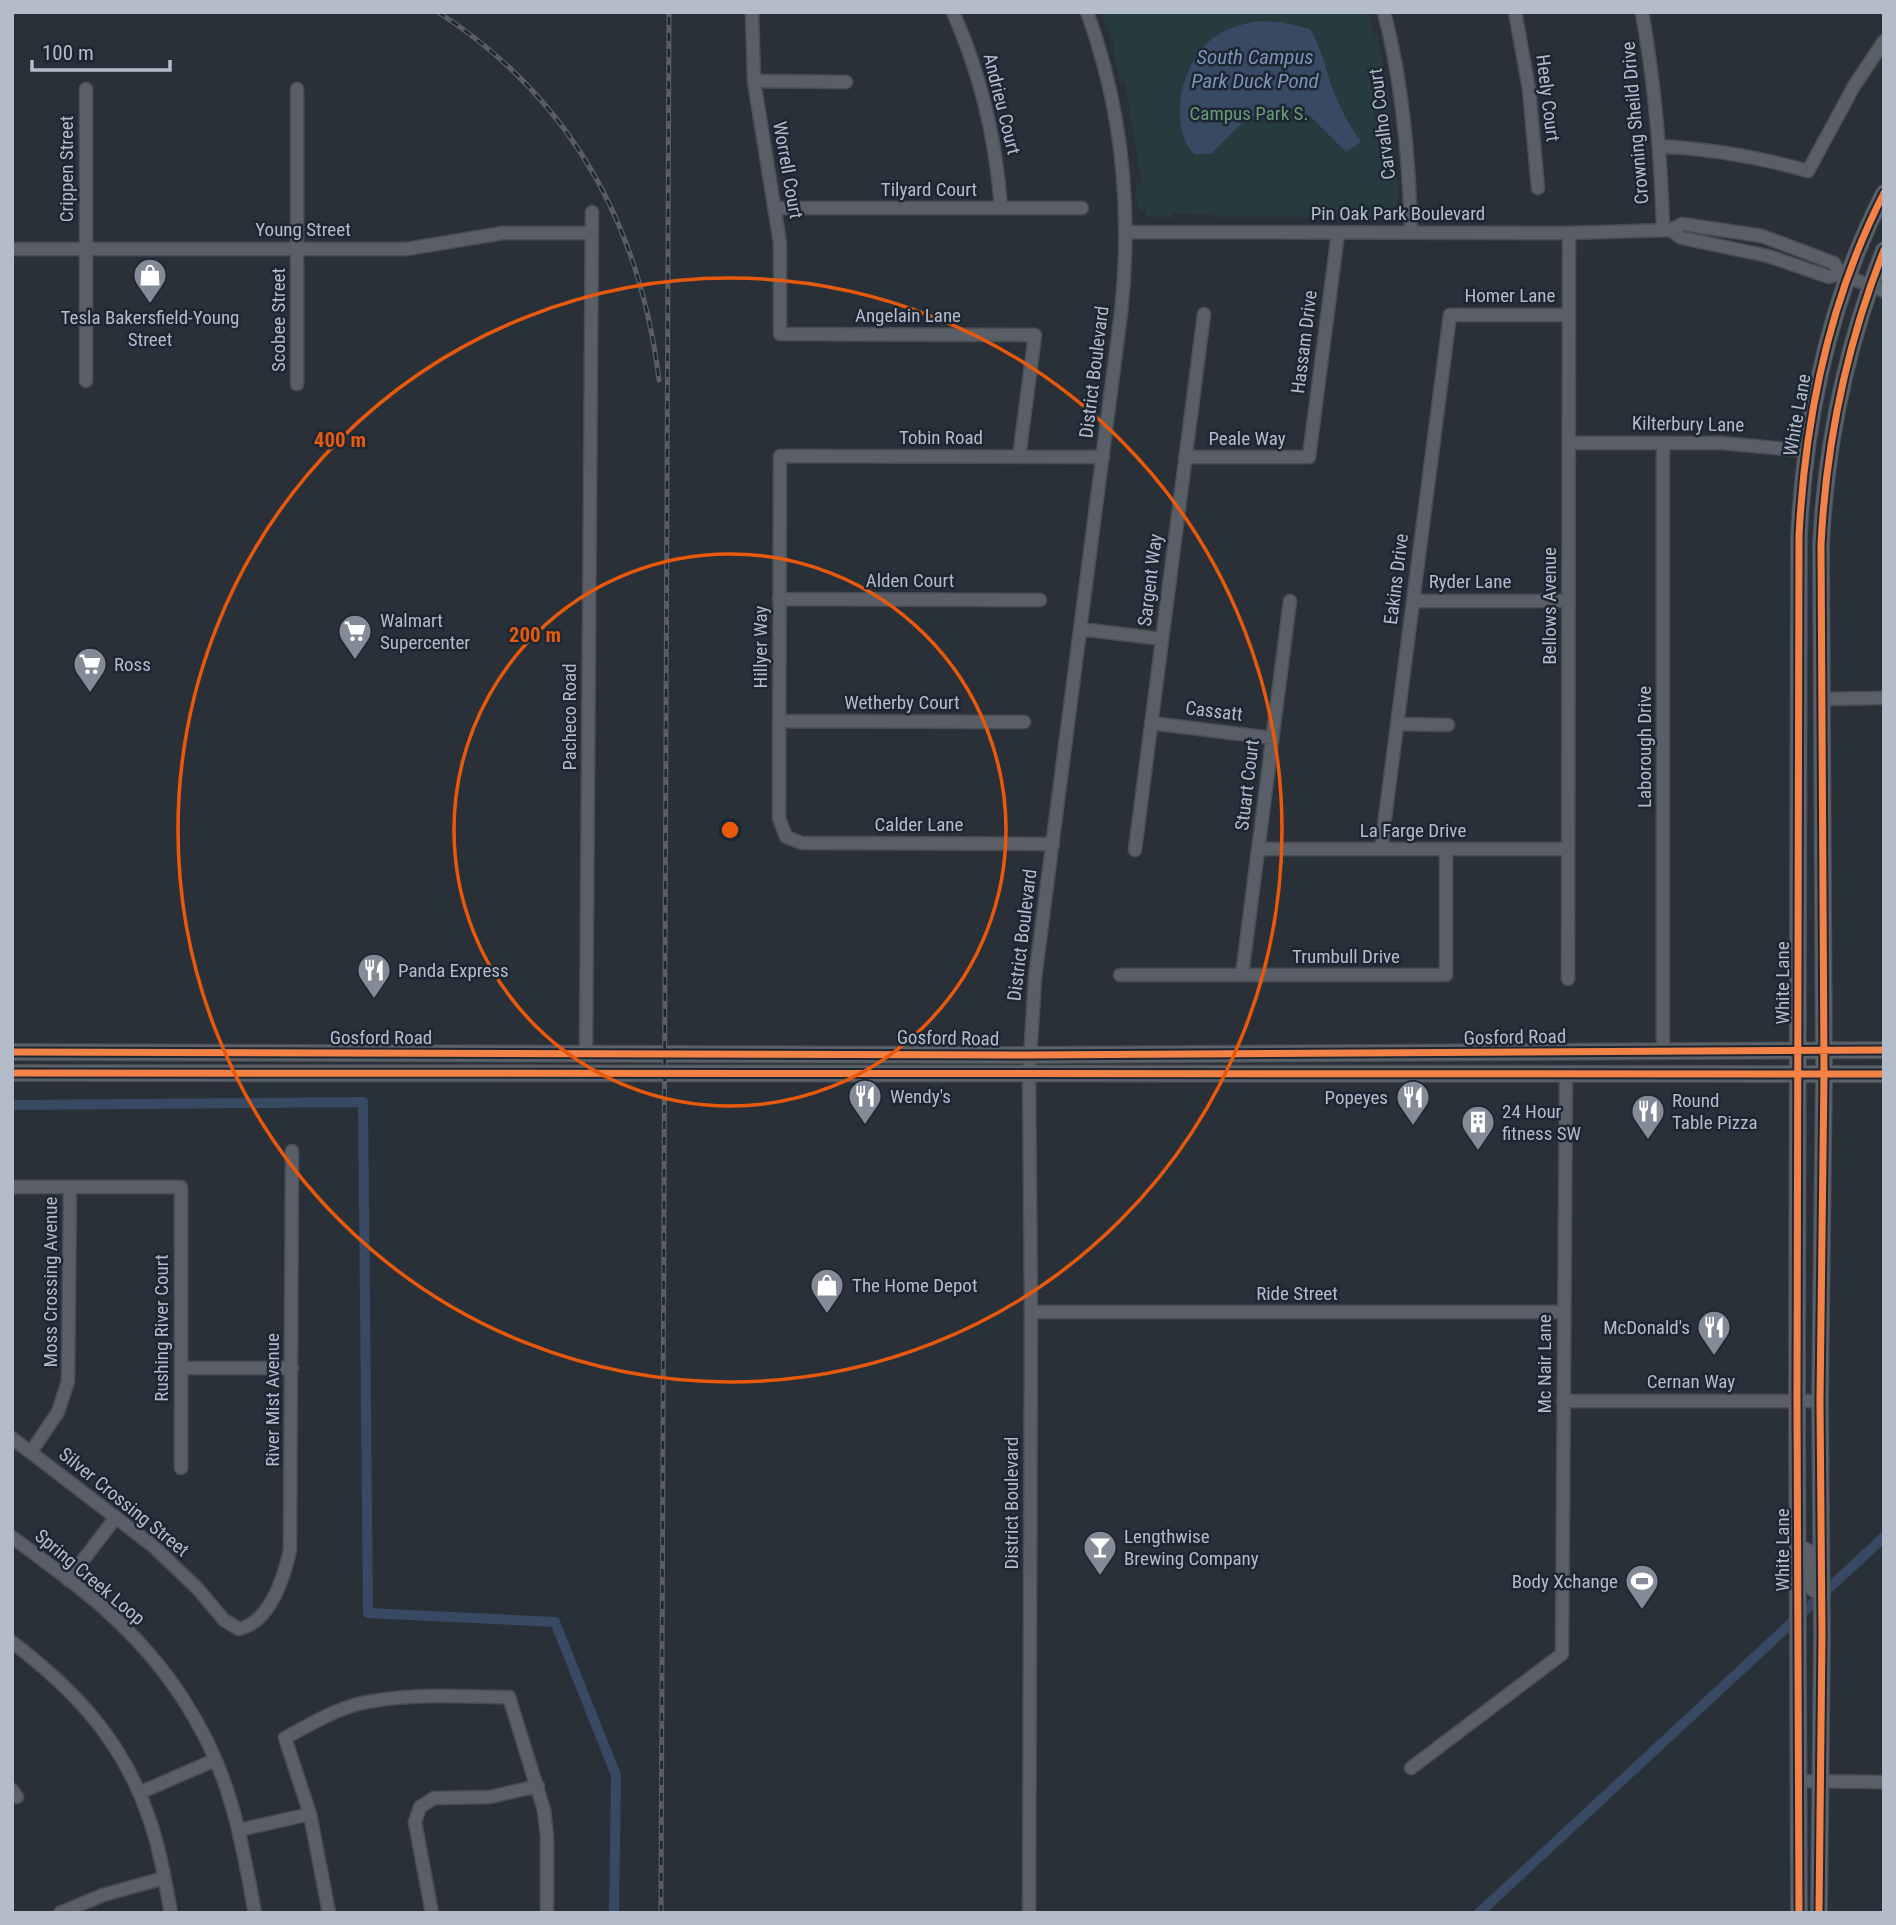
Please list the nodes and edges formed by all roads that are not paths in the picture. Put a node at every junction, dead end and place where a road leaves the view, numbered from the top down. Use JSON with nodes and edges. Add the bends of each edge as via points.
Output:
{"nodes":[{"id":1,"x":752,"y":12,"type":"edge"},
{"id":2,"x":953,"y":12,"type":"edge"},
{"id":3,"x":1087,"y":12,"type":"edge"},
{"id":4,"x":1384,"y":12,"type":"edge"},
{"id":5,"x":1515,"y":12,"type":"edge"},
{"id":6,"x":1642,"y":12,"type":"edge"},
{"id":7,"x":1884,"y":41,"type":"edge"},
{"id":8,"x":754,"y":81,"type":"junction"},
{"id":9,"x":846,"y":82,"type":"dead end"},
{"id":10,"x":86,"y":89,"type":"dead end"},
{"id":11,"x":297,"y":89,"type":"dead end"},
{"id":12,"x":1660,"y":146,"type":"junction"},
{"id":13,"x":1538,"y":188,"type":"dead end"},
{"id":14,"x":1884,"y":193,"type":"edge"},
{"id":15,"x":775,"y":208,"type":"junction"},
{"id":16,"x":1001,"y":208,"type":"junction"},
{"id":17,"x":1082,"y":208,"type":"dead end"},
{"id":18,"x":592,"y":212,"type":"dead end"},
{"id":19,"x":1667,"y":230,"type":"junction"},
{"id":20,"x":1127,"y":232,"type":"junction"},
{"id":21,"x":592,"y":233,"type":"junction"},
{"id":22,"x":1338,"y":233,"type":"junction"},
{"id":23,"x":1411,"y":233,"type":"junction"},
{"id":24,"x":1569,"y":233,"type":"junction"},
{"id":25,"x":12,"y":248,"type":"edge"},
{"id":26,"x":85,"y":248,"type":"junction"},
{"id":27,"x":297,"y":248,"type":"junction"},
{"id":28,"x":1884,"y":250,"type":"edge"},
{"id":29,"x":1844,"y":276,"type":"junction"},
{"id":30,"x":1877,"y":289,"type":"edge"},
{"id":31,"x":1204,"y":314,"type":"dead end"},
{"id":32,"x":1450,"y":315,"type":"joint"},
{"id":33,"x":1569,"y":315,"type":"junction"},
{"id":34,"x":780,"y":334,"type":"joint"},
{"id":35,"x":86,"y":381,"type":"dead end"},
{"id":36,"x":297,"y":384,"type":"dead end"},
{"id":37,"x":1569,"y":443,"type":"junction"},
{"id":38,"x":1663,"y":443,"type":"junction"},
{"id":39,"x":1806,"y":451,"type":"junction"},
{"id":40,"x":780,"y":456,"type":"joint"},
{"id":41,"x":1019,"y":457,"type":"junction"},
{"id":42,"x":1103,"y":457,"type":"junction"},
{"id":43,"x":1185,"y":457,"type":"junction"},
{"id":44,"x":1309,"y":457,"type":"joint"},
{"id":45,"x":779,"y":599,"type":"junction"},
{"id":46,"x":1040,"y":600,"type":"dead end"},
{"id":47,"x":1290,"y":601,"type":"dead end"},
{"id":48,"x":1413,"y":601,"type":"junction"},
{"id":49,"x":1569,"y":601,"type":"junction"},
{"id":50,"x":1081,"y":629,"type":"junction"},
{"id":51,"x":1162,"y":639,"type":"junction"},
{"id":52,"x":1884,"y":698,"type":"edge"},
{"id":53,"x":1821,"y":699,"type":"junction"},
{"id":54,"x":779,"y":721,"type":"junction"},
{"id":55,"x":1024,"y":722,"type":"dead end"},
{"id":56,"x":1151,"y":723,"type":"junction"},
{"id":57,"x":1397,"y":724,"type":"junction"},
{"id":58,"x":1447,"y":724,"type":"dead end"},
{"id":59,"x":1272,"y":738,"type":"junction"},
{"id":60,"x":786,"y":837,"type":"joint"},
{"id":61,"x":1053,"y":844,"type":"junction"},
{"id":62,"x":1258,"y":849,"type":"junction"},
{"id":63,"x":1381,"y":849,"type":"junction"},
{"id":64,"x":1446,"y":849,"type":"junction"},
{"id":65,"x":1568,"y":849,"type":"junction"},
{"id":66,"x":1135,"y":850,"type":"dead end"},
{"id":67,"x":1120,"y":975,"type":"dead end"},
{"id":68,"x":1242,"y":975,"type":"junction"},
{"id":69,"x":1568,"y":979,"type":"dead end"},
{"id":70,"x":1798,"y":1049,"type":"junction"},
{"id":71,"x":1824,"y":1049,"type":"junction"},
{"id":72,"x":1884,"y":1050,"type":"edge"},
{"id":73,"x":1656,"y":1051,"type":"junction"},
{"id":74,"x":12,"y":1052,"type":"edge"},
{"id":75,"x":586,"y":1053,"type":"junction"},
{"id":76,"x":657,"y":1053,"type":"junction"},
{"id":77,"x":819,"y":1053,"type":"junction"},
{"id":78,"x":920,"y":1053,"type":"junction"},
{"id":79,"x":1411,"y":1054,"type":"junction"},
{"id":80,"x":1030,"y":1055,"type":"junction"},
{"id":81,"x":12,"y":1073,"type":"edge"},
{"id":82,"x":501,"y":1073,"type":"junction"},
{"id":83,"x":1798,"y":1073,"type":"junction"},
{"id":84,"x":1824,"y":1073,"type":"junction"},
{"id":85,"x":582,"y":1074,"type":"junction"},
{"id":86,"x":731,"y":1074,"type":"junction"},
{"id":87,"x":1029,"y":1074,"type":"junction"},
{"id":88,"x":1273,"y":1074,"type":"junction"},
{"id":89,"x":1566,"y":1074,"type":"junction"},
{"id":90,"x":1884,"y":1074,"type":"edge"},
{"id":91,"x":823,"y":1075,"type":"junction"},
{"id":92,"x":292,"y":1151,"type":"dead end"},
{"id":93,"x":12,"y":1187,"type":"edge"},
{"id":94,"x":70,"y":1187,"type":"junction"},
{"id":95,"x":1031,"y":1312,"type":"junction"},
{"id":96,"x":1563,"y":1312,"type":"junction"},
{"id":97,"x":181,"y":1368,"type":"junction"},
{"id":98,"x":292,"y":1368,"type":"junction"},
{"id":99,"x":1797,"y":1399,"type":"junction"},
{"id":100,"x":1563,"y":1401,"type":"junction"},
{"id":101,"x":1820,"y":1401,"type":"junction"},
{"id":102,"x":12,"y":1438,"type":"edge"},
{"id":103,"x":31,"y":1452,"type":"junction"},
{"id":104,"x":181,"y":1468,"type":"dead end"},
{"id":105,"x":116,"y":1517,"type":"junction"},
{"id":106,"x":12,"y":1538,"type":"edge"},
{"id":107,"x":1807,"y":1557,"type":"junction"},
{"id":108,"x":68,"y":1580,"type":"junction"},
{"id":109,"x":239,"y":1629,"type":"joint"},
{"id":110,"x":12,"y":1642,"type":"edge"},
{"id":111,"x":215,"y":1760,"type":"junction"},
{"id":112,"x":1411,"y":1768,"type":"dead end"},
{"id":113,"x":1800,"y":1781,"type":"junction"},
{"id":114,"x":1819,"y":1782,"type":"junction"},
{"id":115,"x":1884,"y":1782,"type":"edge"},
{"id":116,"x":538,"y":1786,"type":"junction"},
{"id":117,"x":139,"y":1793,"type":"junction"},
{"id":118,"x":310,"y":1814,"type":"junction"},
{"id":119,"x":239,"y":1830,"type":"junction"},
{"id":120,"x":164,"y":1878,"type":"junction"},
{"id":121,"x":60,"y":1913,"type":"edge"},
{"id":122,"x":171,"y":1913,"type":"edge"},
{"id":123,"x":255,"y":1913,"type":"edge"},
{"id":124,"x":329,"y":1913,"type":"edge"},
{"id":125,"x":432,"y":1913,"type":"edge"},
{"id":126,"x":547,"y":1913,"type":"edge"},
{"id":127,"x":1029,"y":1913,"type":"edge"},
{"id":128,"x":1799,"y":1913,"type":"edge"},
{"id":129,"x":1819,"y":1913,"type":"edge"}],
"edges":[{"from":1,"to":8,"type":"street","name":"Worrell Court"},
{"from":2,"to":16,"type":"street","name":"Andrieu Court","via":[[986,103]]},
{"from":3,"to":20,"type":"street","name":"District Boulevard","via":[[1114,104]]},
{"from":4,"to":23,"type":"street","name":"Carvalho Court","via":[[1407,145]]},
{"from":5,"to":13,"type":"street","name":"Heely Court","via":[[1529,89]]},
{"from":6,"to":12,"type":"street","name":"Crowning Sheild Drive"},
{"from":7,"to":12,"type":"street","via":[[1808,171],[1722,151]]},
{"from":8,"to":9,"type":"street"},
{"from":8,"to":15,"type":"street","name":"Worrell Court"},
{"from":10,"to":26,"type":"street","name":"Crippen Street"},
{"from":11,"to":27,"type":"street","name":"Scobee Street"},
{"from":12,"to":19,"type":"street","name":"Crowning Sheild Drive"},
{"from":14,"to":29,"type":"main road","name":"White Lane"},
{"from":15,"to":16,"type":"street","name":"Tilyard Court"},
{"from":15,"to":34,"type":"street","name":"Worrell Court","via":[[780,243]]},
{"from":16,"to":17,"type":"street","name":"Tilyard Court"},
{"from":18,"to":21,"type":"street","name":"Pacheco Road"},
{"from":19,"to":24,"type":"street","name":"Pin Oak Park Boulevard"},
{"from":19,"to":29,"type":"street","name":"Pin Oak Park Boulevard","via":[[1682,239],[1768,256],[1829,277]]},
{"from":19,"to":29,"type":"street","name":"Pin Oak Park Boulevard","via":[[1682,224],[1762,236],[1834,263]]},
{"from":20,"to":22,"type":"street","name":"Pin Oak Park Boulevard"},
{"from":20,"to":42,"type":"street","name":"District Boulevard","via":[[1122,313]]},
{"from":21,"to":27,"type":"street","name":"Young Street","via":[[503,233],[407,249]]},
{"from":21,"to":75,"type":"street","name":"Pacheco Road"},
{"from":22,"to":23,"type":"street","name":"Pin Oak Park Boulevard"},
{"from":22,"to":44,"type":"street","name":"Hassam Drive"},
{"from":23,"to":24,"type":"street","name":"Pin Oak Park Boulevard"},
{"from":24,"to":33,"type":"street","name":"Bellows Avenue"},
{"from":25,"to":26,"type":"street","name":"Young Street"},
{"from":26,"to":27,"type":"street","name":"Young Street"},
{"from":26,"to":35,"type":"street","name":"Crippen Street"},
{"from":27,"to":36,"type":"street","name":"Scobee Street"},
{"from":28,"to":30,"type":"main road","name":"White Lane"},
{"from":29,"to":30,"type":"street","name":"Pin Oak Park Boulevard"},
{"from":29,"to":39,"type":"main road","name":"White Lane"},
{"from":30,"to":53,"type":"main road","name":"White Lane","via":[[1843,375],[1828,460],[1821,545]]},
{"from":31,"to":43,"type":"street","name":"Sargent Way"},
{"from":32,"to":33,"type":"street","name":"Homer Lane"},
{"from":32,"to":48,"type":"street","name":"Eakins Drive"},
{"from":33,"to":37,"type":"street","name":"Bellows Avenue"},
{"from":34,"to":41,"type":"street","name":"Angelain Lane","via":[[1035,335]]},
{"from":37,"to":38,"type":"street","name":"Kilterbury Lane"},
{"from":37,"to":49,"type":"street","name":"Bellows Avenue"},
{"from":38,"to":39,"type":"street","name":"Kilterbury Lane","via":[[1740,443]]},
{"from":38,"to":73,"type":"street","name":"Laborough Drive"},
{"from":39,"to":70,"type":"main road","name":"White Lane","via":[[1799,536]]},
{"from":40,"to":41,"type":"street","name":"Tobin Road"},
{"from":40,"to":45,"type":"street","name":"Hillyer Way"},
{"from":41,"to":42,"type":"street","name":"Tobin Road"},
{"from":42,"to":50,"type":"street","name":"District Boulevard"},
{"from":43,"to":44,"type":"street","name":"Peale Way"},
{"from":43,"to":51,"type":"street","name":"Sargent Way"},
{"from":45,"to":46,"type":"street","name":"Alden Court"},
{"from":45,"to":54,"type":"street","name":"Hillyer Way"},
{"from":47,"to":59,"type":"street","name":"Stuart Court"},
{"from":48,"to":49,"type":"street","name":"Ryder Lane"},
{"from":48,"to":57,"type":"street","name":"Eakins Drive"},
{"from":49,"to":65,"type":"street","name":"Bellows Avenue"},
{"from":50,"to":51,"type":"street"},
{"from":50,"to":61,"type":"street","name":"District Boulevard"},
{"from":51,"to":56,"type":"street","name":"Sargent Way"},
{"from":52,"to":53,"type":"street"},
{"from":53,"to":71,"type":"main road","name":"White Lane"},
{"from":54,"to":55,"type":"street","name":"Wetherby Court"},
{"from":54,"to":60,"type":"street","name":"Hillyer Way","via":[[779,818]]},
{"from":56,"to":59,"type":"street","name":"Cassatt"},
{"from":56,"to":66,"type":"street","name":"Sargent Way"},
{"from":57,"to":58,"type":"street"},
{"from":57,"to":63,"type":"street","name":"Eakins Drive"},
{"from":59,"to":62,"type":"street","name":"Stuart Court"},
{"from":60,"to":61,"type":"street","name":"Calder Lane","via":[[802,843]]},
{"from":61,"to":80,"type":"street","name":"District Boulevard"},
{"from":62,"to":63,"type":"street","name":"La Farge Drive"},
{"from":62,"to":68,"type":"street","name":"Stuart Court"},
{"from":63,"to":64,"type":"street","name":"La Farge Drive"},
{"from":64,"to":65,"type":"street","name":"La Farge Drive"},
{"from":64,"to":68,"type":"street","name":"Trumbull Drive","via":[[1446,975]]},
{"from":65,"to":69,"type":"street","name":"Bellows Avenue"},
{"from":67,"to":68,"type":"street","name":"Trumbull Drive"},
{"from":70,"to":71,"type":"main road","name":"Gosford Road"},
{"from":70,"to":73,"type":"main road","name":"Gosford Road"},
{"from":70,"to":83,"type":"main road","name":"White Lane"},
{"from":71,"to":72,"type":"main road","name":"Gosford Road"},
{"from":71,"to":84,"type":"main road","name":"White Lane"},
{"from":73,"to":79,"type":"main road","name":"Gosford Road"},
{"from":73,"to":89,"type":"main road","via":[[1582,1063]]},
{"from":74,"to":75,"type":"main road","name":"Gosford Road"},
{"from":75,"to":76,"type":"main road","name":"Gosford Road"},
{"from":75,"to":82,"type":"main road","via":[[569,1064],[527,1064]]},
{"from":76,"to":77,"type":"main road","name":"Gosford Road"},
{"from":76,"to":85,"type":"main road","via":[[631,1064],[596,1066]]},
{"from":77,"to":78,"type":"main road","name":"Gosford Road"},
{"from":77,"to":86,"type":"main road","via":[[812,1062],[750,1063]]},
{"from":78,"to":80,"type":"main road","name":"Gosford Road"},
{"from":78,"to":91,"type":"main road","via":[[895,1063],[837,1064]]},
{"from":79,"to":80,"type":"main road","name":"Gosford Road"},
{"from":79,"to":88,"type":"main road","via":[[1371,1064],[1284,1065]]},
{"from":80,"to":87,"type":"street","name":"District Boulevard"},
{"from":81,"to":82,"type":"main road","name":"Gosford Road"},
{"from":82,"to":85,"type":"main road","name":"Gosford Road"},
{"from":83,"to":84,"type":"main road","name":"Gosford Road"},
{"from":83,"to":89,"type":"main road","name":"Gosford Road"},
{"from":83,"to":99,"type":"main road","name":"White Lane"},
{"from":84,"to":90,"type":"main road","name":"Gosford Road"},
{"from":84,"to":101,"type":"main road","name":"White Lane"},
{"from":85,"to":86,"type":"main road","name":"Gosford Road"},
{"from":86,"to":91,"type":"main road","name":"Gosford Road"},
{"from":87,"to":88,"type":"main road","name":"Gosford Road"},
{"from":87,"to":91,"type":"main road","name":"Gosford Road"},
{"from":87,"to":95,"type":"street","name":"District Boulevard"},
{"from":88,"to":89,"type":"main road","name":"Gosford Road"},
{"from":89,"to":96,"type":"street","name":"Mc Nair Lane"},
{"from":92,"to":98,"type":"street","name":"River Mist Avenue"},
{"from":93,"to":94,"type":"street"},
{"from":94,"to":97,"type":"street","name":"Rushing River Court","via":[[181,1187]]},
{"from":94,"to":103,"type":"street","name":"Moss Crossing Avenue","via":[[68,1381],[58,1412]]},
{"from":95,"to":96,"type":"street","name":"Ride Street"},
{"from":95,"to":127,"type":"street","name":"District Boulevard"},
{"from":96,"to":100,"type":"street","name":"Mc Nair Lane"},
{"from":97,"to":98,"type":"street"},
{"from":97,"to":104,"type":"street","name":"Rushing River Court"},
{"from":98,"to":109,"type":"street","name":"River Mist Avenue","via":[[290,1550],[272,1599],[250,1626]]},
{"from":99,"to":100,"type":"street","name":"Cernan Way"},
{"from":99,"to":101,"type":"street","name":"Cernan Way"},
{"from":99,"to":107,"type":"main road","name":"White Lane"},
{"from":100,"to":112,"type":"street","name":"Mc Nair Lane","via":[[1562,1654]]},
{"from":101,"to":107,"type":"main road","name":"White Lane"},
{"from":102,"to":103,"type":"street","name":"Silver Crossing Street"},
{"from":103,"to":105,"type":"street","name":"Silver Crossing Street"},
{"from":105,"to":108,"type":"street"},
{"from":105,"to":109,"type":"street","name":"Silver Crossing Street"},
{"from":106,"to":108,"type":"street","name":"Spring Creek Loop"},
{"from":107,"to":113,"type":"main road","name":"White Lane","via":[[1798,1637]]},
{"from":107,"to":114,"type":"main road","name":"White Lane","via":[[1822,1636]]},
{"from":108,"to":111,"type":"street","name":"Spring Creek Loop","via":[[149,1653],[188,1706]]},
{"from":110,"to":117,"type":"street","via":[[83,1703],[118,1751]]},
{"from":111,"to":117,"type":"street"},
{"from":111,"to":119,"type":"street","name":"Spring Creek Loop"},
{"from":113,"to":114,"type":"street"},
{"from":113,"to":128,"type":"main road","name":"White Lane"},
{"from":114,"to":115,"type":"street"},
{"from":114,"to":129,"type":"main road","name":"White Lane"},
{"from":116,"to":118,"type":"street","via":[[509,1698],[382,1699],[336,1712],[285,1738]]},
{"from":116,"to":125,"type":"street","via":[[490,1797],[434,1798],[420,1807],[415,1822]]},
{"from":116,"to":126,"type":"street","via":[[547,1836]]},
{"from":117,"to":120,"type":"street"},
{"from":118,"to":119,"type":"street"},
{"from":118,"to":124,"type":"street"},
{"from":119,"to":123,"type":"street","name":"Spring Creek Loop"},
{"from":120,"to":121,"type":"street"},
{"from":120,"to":122,"type":"street"}]}
